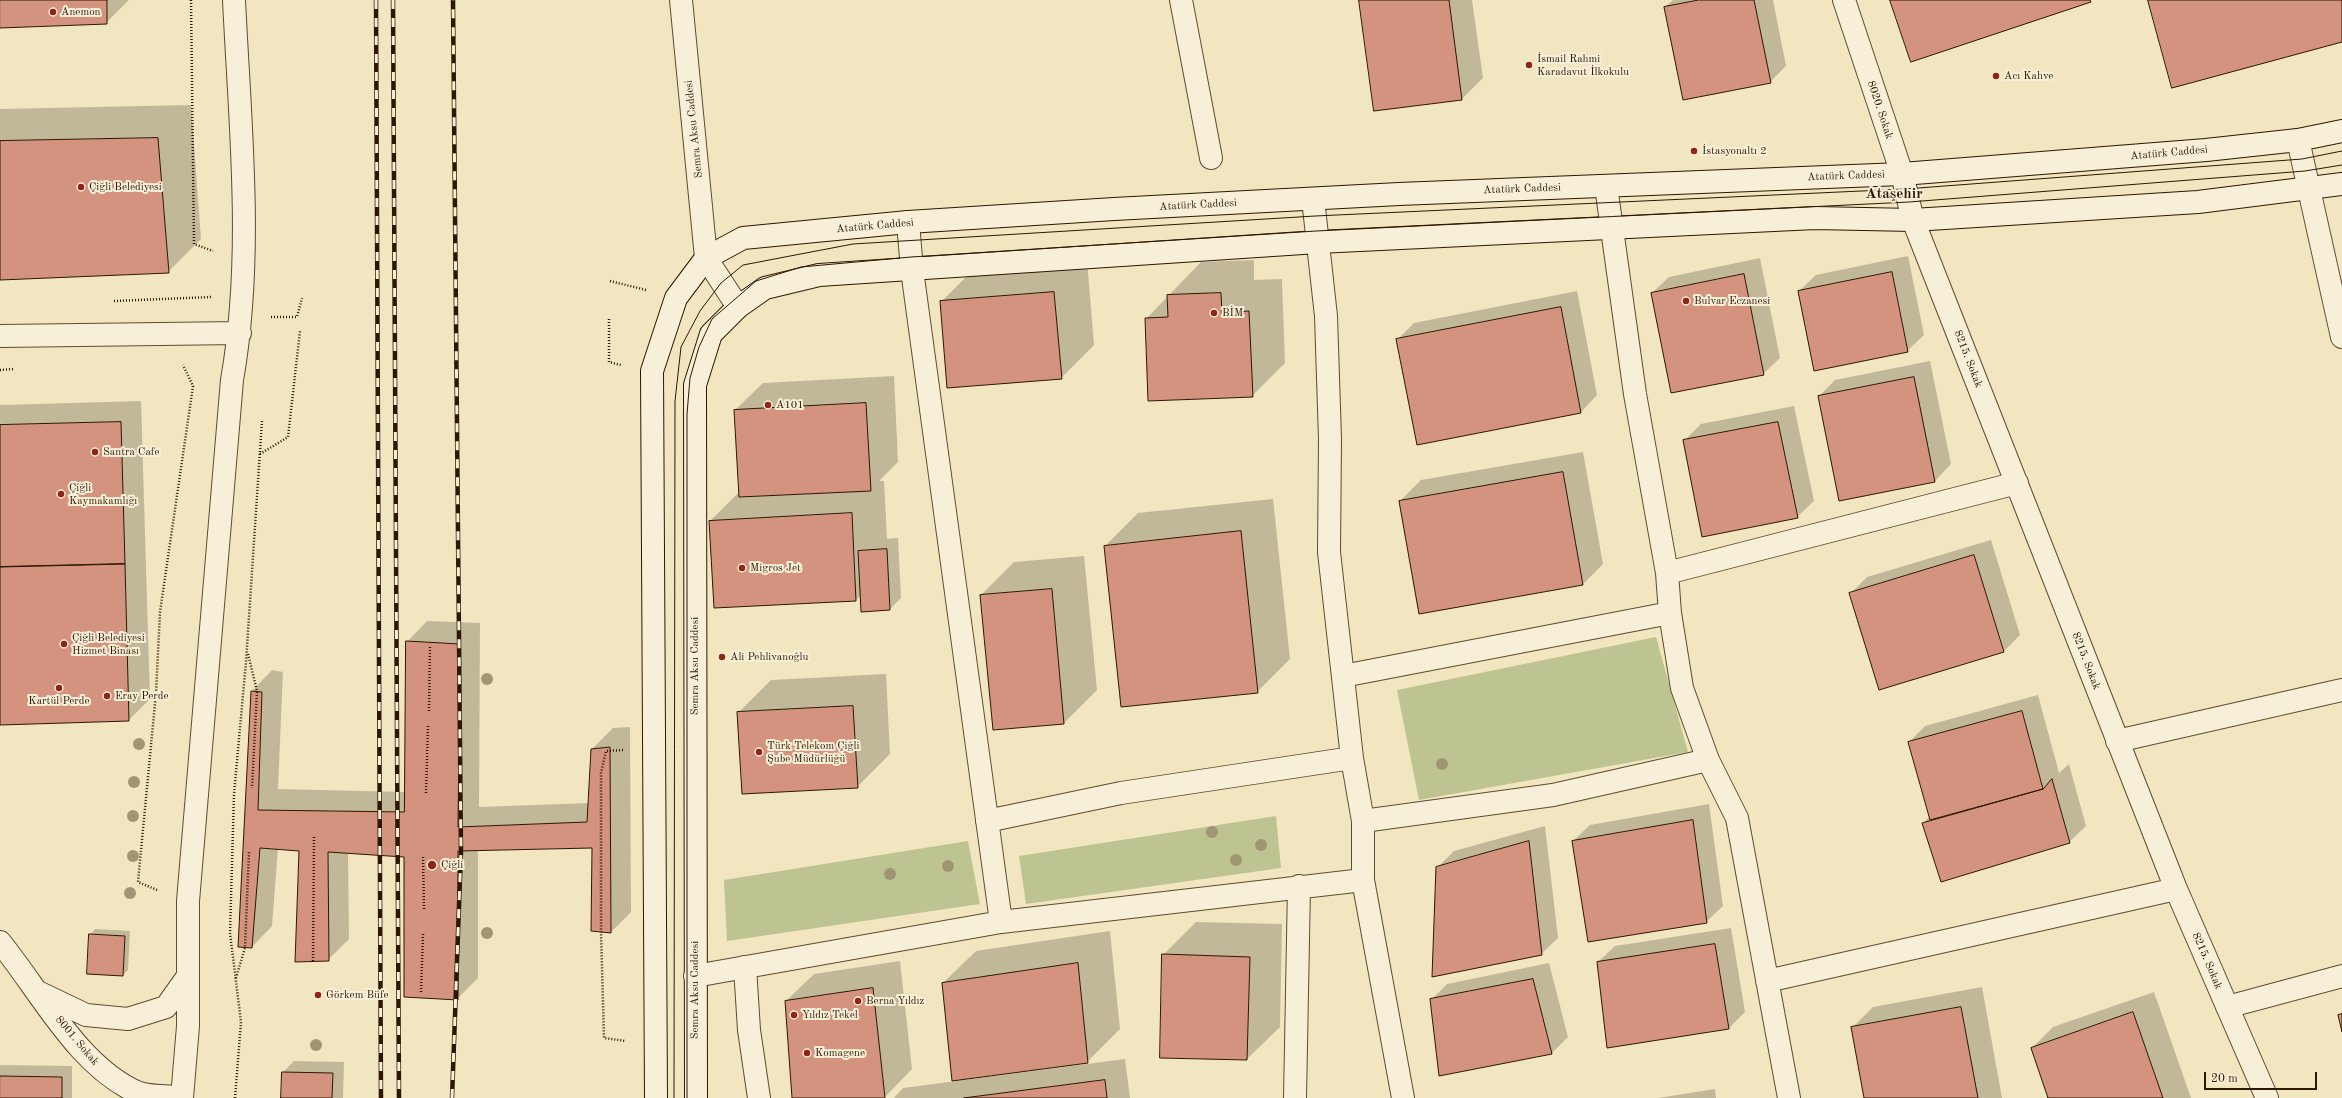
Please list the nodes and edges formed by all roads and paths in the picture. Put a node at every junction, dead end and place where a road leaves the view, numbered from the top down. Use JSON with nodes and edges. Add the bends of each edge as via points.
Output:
{"nodes":[{"id":1,"x":191,"y":0,"type":"edge"},
{"id":2,"x":234,"y":0,"type":"edge"},
{"id":3,"x":681,"y":0,"type":"edge"},
{"id":4,"x":1181,"y":0,"type":"edge"},
{"id":5,"x":1844,"y":0,"type":"edge"},
{"id":6,"x":2342,"y":131,"type":"edge"},
{"id":7,"x":2298,"y":140,"type":"junction"},
{"id":8,"x":1211,"y":158,"type":"dead end"},
{"id":9,"x":1902,"y":174,"type":"junction"},
{"id":10,"x":2342,"y":184,"type":"edge"},
{"id":11,"x":1606,"y":186,"type":"junction"},
{"id":12,"x":2308,"y":189,"type":"junction"},
{"id":13,"x":1313,"y":199,"type":"junction"},
{"id":14,"x":1913,"y":220,"type":"junction"},
{"id":15,"x":908,"y":222,"type":"junction"},
{"id":16,"x":1610,"y":228,"type":"junction"},
{"id":17,"x":1318,"y":242,"type":"junction"},
{"id":18,"x":217,"y":252,"type":"dead end"},
{"id":19,"x":706,"y":258,"type":"junction"},
{"id":20,"x":912,"y":270,"type":"junction"},
{"id":21,"x":610,"y":281,"type":"dead end"},
{"id":22,"x":212,"y":297,"type":"dead end"},
{"id":23,"x":302,"y":298,"type":"dead end"},
{"id":24,"x":676,"y":298,"type":"junction"},
{"id":25,"x":110,"y":301,"type":"dead end"},
{"id":26,"x":738,"y":307,"type":"junction"},
{"id":27,"x":269,"y":317,"type":"dead end"},
{"id":28,"x":609,"y":319,"type":"dead end"},
{"id":29,"x":300,"y":331,"type":"dead end"},
{"id":30,"x":240,"y":333,"type":"junction"},
{"id":31,"x":0,"y":336,"type":"edge"},
{"id":32,"x":2342,"y":337,"type":"edge"},
{"id":33,"x":177,"y":360,"type":"dead end"},
{"id":34,"x":609,"y":362,"type":"dead end"},
{"id":35,"x":22,"y":369,"type":"dead end"},
{"id":36,"x":0,"y":370,"type":"edge"},
{"id":37,"x":260,"y":454,"type":"dead end"},
{"id":38,"x":2016,"y":483,"type":"junction"},
{"id":39,"x":1668,"y":572,"type":"junction"},
{"id":40,"x":1670,"y":613,"type":"junction"},
{"id":41,"x":430,"y":645,"type":"dead end"},
{"id":42,"x":247,"y":651,"type":"dead end"},
{"id":43,"x":1343,"y":676,"type":"junction"},
{"id":44,"x":2342,"y":690,"type":"edge"},
{"id":45,"x":429,"y":711,"type":"dead end"},
{"id":46,"x":428,"y":726,"type":"dead end"},
{"id":47,"x":2117,"y":741,"type":"junction"},
{"id":48,"x":1352,"y":758,"type":"junction"},
{"id":49,"x":1708,"y":760,"type":"junction"},
{"id":50,"x":601,"y":773,"type":"dead end"},
{"id":51,"x":252,"y":788,"type":"dead end"},
{"id":52,"x":426,"y":793,"type":"dead end"},
{"id":53,"x":987,"y":821,"type":"junction"},
{"id":54,"x":1363,"y":821,"type":"junction"},
{"id":55,"x":314,"y":836,"type":"dead end"},
{"id":56,"x":249,"y":852,"type":"dead end"},
{"id":57,"x":423,"y":857,"type":"dead end"},
{"id":58,"x":1363,"y":880,"type":"junction"},
{"id":59,"x":1299,"y":886,"type":"junction"},
{"id":60,"x":2176,"y":889,"type":"junction"},
{"id":61,"x":160,"y":891,"type":"dead end"},
{"id":62,"x":424,"y":909,"type":"dead end"},
{"id":63,"x":1001,"y":922,"type":"junction"},
{"id":64,"x":423,"y":934,"type":"dead end"},
{"id":65,"x":0,"y":942,"type":"edge"},
{"id":66,"x":313,"y":961,"type":"dead end"},
{"id":67,"x":745,"y":967,"type":"junction"},
{"id":68,"x":188,"y":976,"type":"junction"},
{"id":69,"x":695,"y":976,"type":"junction"},
{"id":70,"x":2342,"y":976,"type":"edge"},
{"id":71,"x":235,"y":979,"type":"dead end"},
{"id":72,"x":1767,"y":981,"type":"junction"},
{"id":73,"x":36,"y":991,"type":"junction"},
{"id":74,"x":421,"y":992,"type":"dead end"},
{"id":75,"x":2227,"y":1007,"type":"junction"},
{"id":76,"x":655,"y":1044,"type":"junction"},
{"id":77,"x":182,"y":1097,"type":"edge"},
{"id":78,"x":656,"y":1098,"type":"edge"},
{"id":79,"x":696,"y":1098,"type":"edge"},
{"id":80,"x":759,"y":1098,"type":"edge"},
{"id":81,"x":1295,"y":1098,"type":"edge"},
{"id":82,"x":1402,"y":1098,"type":"edge"},
{"id":83,"x":1789,"y":1098,"type":"edge"},
{"id":84,"x":2267,"y":1098,"type":"edge"}],
"edges":[{"from":1,"to":18,"type":"path","via":[[194,244]]},
{"from":2,"to":30,"type":"street","via":[[245,238]]},
{"from":3,"to":19,"type":"street","name":"Semra Aksu Caddesi"},
{"from":4,"to":8,"type":"street"},
{"from":5,"to":9,"type":"street","name":"8020. Sokak"},
{"from":6,"to":7,"type":"street","name":"Atatürk Caddesi"},
{"from":7,"to":9,"type":"street","name":"Atatürk Caddesi","via":[[2206,150]]},
{"from":7,"to":12,"type":"street"},
{"from":9,"to":11,"type":"street","name":"Atatürk Caddesi"},
{"from":9,"to":14,"type":"street","name":"8020. Sokak"},
{"from":10,"to":12,"type":"street"},
{"from":11,"to":13,"type":"street","name":"Atatürk Caddesi"},
{"from":11,"to":16,"type":"street"},
{"from":12,"to":14,"type":"street","via":[[2198,202]]},
{"from":12,"to":32,"type":"street"},
{"from":13,"to":15,"type":"street","name":"Atatürk Caddesi"},
{"from":13,"to":17,"type":"street"},
{"from":14,"to":16,"type":"street","via":[[1815,218]]},
{"from":14,"to":38,"type":"street","name":"8215. Sokak"},
{"from":15,"to":19,"type":"street","name":"Atatürk Caddesi","via":[[743,238]]},
{"from":15,"to":20,"type":"street"},
{"from":16,"to":17,"type":"street"},
{"from":16,"to":39,"type":"street","via":[[1635,394]]},
{"from":17,"to":20,"type":"street"},
{"from":17,"to":43,"type":"street","via":[[1326,316],[1330,439],[1329,552]]},
{"from":19,"to":24,"type":"street"},
{"from":19,"to":26,"type":"street","name":"Semra Aksu Caddesi"},
{"from":20,"to":26,"type":"street","via":[[818,275],[766,288]]},
{"from":20,"to":53,"type":"street"},
{"from":21,"to":24,"type":"path"},
{"from":22,"to":25,"type":"path"},
{"from":23,"to":27,"type":"path","via":[[297,317]]},
{"from":24,"to":76,"type":"street","via":[[652,371]]},
{"from":26,"to":69,"type":"street","name":"Semra Aksu Caddesi","via":[[711,334],[695,385]]},
{"from":28,"to":34,"type":"path"},
{"from":29,"to":37,"type":"path","via":[[288,437]]},
{"from":30,"to":31,"type":"street"},
{"from":30,"to":68,"type":"street","via":[[232,380],[188,901]]},
{"from":33,"to":61,"type":"path","via":[[183,364],[193,386],[160,612],[156,693],[138,882]]},
{"from":35,"to":36,"type":"path"},
{"from":38,"to":39,"type":"street"},
{"from":38,"to":47,"type":"street","name":"8215. Sokak"},
{"from":39,"to":40,"type":"street"},
{"from":40,"to":43,"type":"street"},
{"from":40,"to":49,"type":"street","via":[[1682,688]]},
{"from":41,"to":45,"type":"path"},
{"from":42,"to":51,"type":"path","via":[[257,691]]},
{"from":43,"to":48,"type":"street"},
{"from":44,"to":47,"type":"street"},
{"from":46,"to":52,"type":"path"},
{"from":47,"to":60,"type":"street","name":"8215. Sokak"},
{"from":48,"to":53,"type":"street","via":[[1121,793]]},
{"from":48,"to":54,"type":"street"},
{"from":49,"to":54,"type":"street","via":[[1553,795]]},
{"from":49,"to":72,"type":"street","via":[[1737,818]]},
{"from":50,"to":76,"type":"path","via":[[604,1038]]},
{"from":53,"to":63,"type":"street"},
{"from":54,"to":58,"type":"street"},
{"from":55,"to":66,"type":"path"},
{"from":56,"to":71,"type":"path","via":[[245,948]]},
{"from":57,"to":62,"type":"path"},
{"from":58,"to":59,"type":"street"},
{"from":58,"to":82,"type":"street"},
{"from":59,"to":63,"type":"street"},
{"from":59,"to":81,"type":"street"},
{"from":60,"to":72,"type":"street"},
{"from":60,"to":75,"type":"street","name":"8215. Sokak"},
{"from":63,"to":67,"type":"street"},
{"from":64,"to":74,"type":"path"},
{"from":65,"to":73,"type":"street","name":"8001. Sokak"},
{"from":67,"to":69,"type":"street"},
{"from":67,"to":80,"type":"street"},
{"from":68,"to":73,"type":"street","via":[[166,1007],[128,1019],[86,1014]]},
{"from":68,"to":77,"type":"street"},
{"from":69,"to":79,"type":"street","name":"Semra Aksu Caddesi"},
{"from":70,"to":75,"type":"street"},
{"from":72,"to":83,"type":"street"},
{"from":73,"to":77,"type":"street","name":"8001. Sokak","via":[[96,1066],[140,1093]]},
{"from":75,"to":84,"type":"street","name":"8215. Sokak"},
{"from":76,"to":78,"type":"street"}]}
